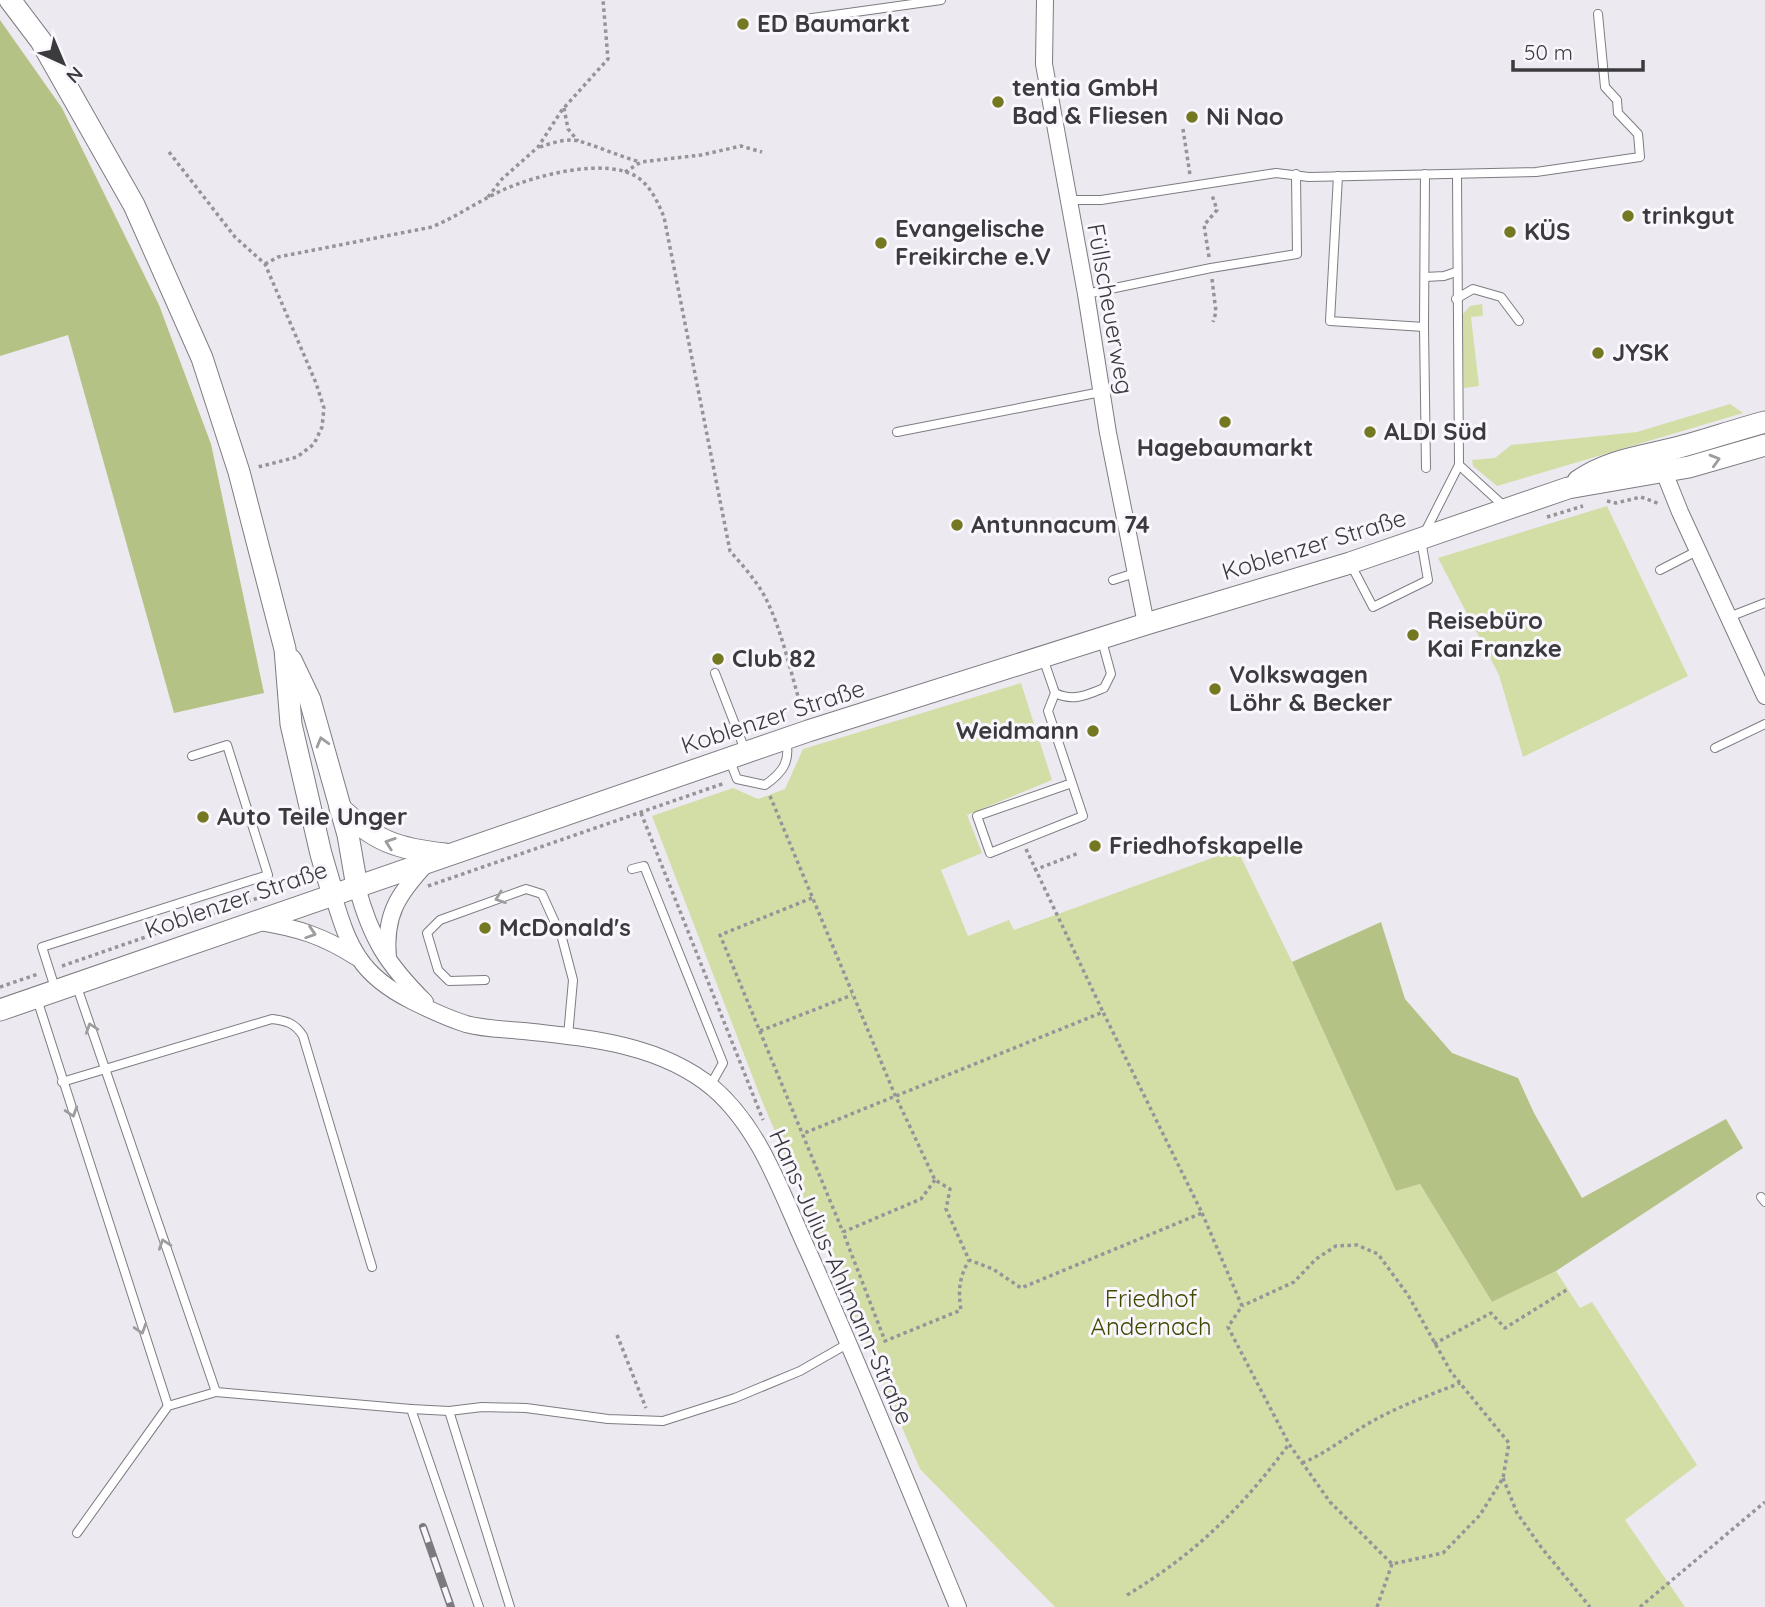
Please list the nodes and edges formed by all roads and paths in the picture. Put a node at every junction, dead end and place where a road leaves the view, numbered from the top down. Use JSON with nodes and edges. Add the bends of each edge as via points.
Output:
{"nodes":[{"id":1,"x":10,"y":0,"type":"edge"},
{"id":2,"x":603,"y":0,"type":"edge"},
{"id":3,"x":941,"y":0,"type":"edge"},
{"id":4,"x":1045,"y":0,"type":"edge"},
{"id":5,"x":1598,"y":14,"type":"dead end"},
{"id":6,"x":798,"y":20,"type":"dead end"},
{"id":7,"x":564,"y":107,"type":"junction"},
{"id":8,"x":1183,"y":129,"type":"dead end"},
{"id":9,"x":578,"y":141,"type":"junction"},
{"id":10,"x":538,"y":147,"type":"junction"},
{"id":11,"x":169,"y":152,"type":"dead end"},
{"id":12,"x":762,"y":152,"type":"dead end"},
{"id":13,"x":641,"y":162,"type":"junction"},
{"id":14,"x":625,"y":173,"type":"junction"},
{"id":15,"x":1296,"y":174,"type":"junction"},
{"id":16,"x":1425,"y":174,"type":"junction"},
{"id":17,"x":1457,"y":175,"type":"junction"},
{"id":18,"x":1338,"y":176,"type":"junction"},
{"id":19,"x":1204,"y":185,"type":"junction"},
{"id":20,"x":1192,"y":187,"type":"junction"},
{"id":21,"x":486,"y":198,"type":"junction"},
{"id":22,"x":1067,"y":200,"type":"junction"},
{"id":23,"x":1204,"y":225,"type":"dead end"},
{"id":24,"x":265,"y":264,"type":"junction"},
{"id":25,"x":1456,"y":272,"type":"junction"},
{"id":26,"x":1425,"y":277,"type":"junction"},
{"id":27,"x":1086,"y":294,"type":"junction"},
{"id":28,"x":1456,"y":299,"type":"junction"},
{"id":29,"x":1519,"y":321,"type":"dead end"},
{"id":30,"x":1424,"y":327,"type":"junction"},
{"id":31,"x":1101,"y":392,"type":"junction"},
{"id":32,"x":1765,"y":422,"type":"edge"},
{"id":33,"x":897,"y":432,"type":"dead end"},
{"id":34,"x":1691,"y":444,"type":"junction"},
{"id":35,"x":1765,"y":445,"type":"edge"},
{"id":36,"x":1632,"y":456,"type":"junction"},
{"id":37,"x":1459,"y":465,"type":"junction"},
{"id":38,"x":1426,"y":468,"type":"dead end"},
{"id":39,"x":239,"y":472,"type":"junction"},
{"id":40,"x":1664,"y":472,"type":"junction"},
{"id":41,"x":1568,"y":488,"type":"junction"},
{"id":42,"x":1674,"y":498,"type":"junction"},
{"id":43,"x":1604,"y":500,"type":"dead end"},
{"id":44,"x":1591,"y":503,"type":"dead end"},
{"id":45,"x":1508,"y":510,"type":"junction"},
{"id":46,"x":1542,"y":519,"type":"dead end"},
{"id":47,"x":1421,"y":540,"type":"junction"},
{"id":48,"x":1697,"y":551,"type":"junction"},
{"id":49,"x":1350,"y":563,"type":"junction"},
{"id":50,"x":1660,"y":570,"type":"dead end"},
{"id":51,"x":1135,"y":573,"type":"junction"},
{"id":52,"x":1113,"y":580,"type":"dead end"},
{"id":53,"x":1765,"y":603,"type":"edge"},
{"id":54,"x":1728,"y":617,"type":"junction"},
{"id":55,"x":1146,"y":624,"type":"junction"},
{"id":56,"x":1101,"y":638,"type":"junction"},
{"id":57,"x":285,"y":649,"type":"junction"},
{"id":58,"x":1043,"y":658,"type":"junction"},
{"id":59,"x":715,"y":673,"type":"dead end"},
{"id":60,"x":1055,"y":693,"type":"junction"},
{"id":61,"x":1765,"y":696,"type":"edge"},
{"id":62,"x":1765,"y":724,"type":"edge"},
{"id":63,"x":808,"y":731,"type":"junction"},
{"id":64,"x":786,"y":739,"type":"junction"},
{"id":65,"x":1715,"y":748,"type":"dead end"},
{"id":66,"x":737,"y":755,"type":"junction"},
{"id":67,"x":191,"y":756,"type":"dead end"},
{"id":68,"x":737,"y":779,"type":"junction"},
{"id":69,"x":1072,"y":783,"type":"junction"},
{"id":70,"x":765,"y":785,"type":"junction"},
{"id":71,"x":340,"y":808,"type":"junction"},
{"id":72,"x":641,"y":813,"type":"junction"},
{"id":73,"x":1023,"y":840,"type":"junction"},
{"id":74,"x":1079,"y":853,"type":"dead end"},
{"id":75,"x":450,"y":854,"type":"junction"},
{"id":76,"x":428,"y":862,"type":"junction"},
{"id":77,"x":326,"y":868,"type":"junction"},
{"id":78,"x":632,"y":869,"type":"dead end"},
{"id":79,"x":1034,"y":870,"type":"junction"},
{"id":80,"x":429,"y":886,"type":"dead end"},
{"id":81,"x":357,"y":887,"type":"junction"},
{"id":82,"x":333,"y":895,"type":"junction"},
{"id":83,"x":813,"y":898,"type":"junction"},
{"id":84,"x":257,"y":921,"type":"junction"},
{"id":85,"x":359,"y":959,"type":"junction"},
{"id":86,"x":388,"y":961,"type":"junction"},
{"id":87,"x":49,"y":970,"type":"junction"},
{"id":88,"x":485,"y":980,"type":"dead end"},
{"id":89,"x":0,"y":987,"type":"edge"},
{"id":90,"x":56,"y":991,"type":"junction"},
{"id":91,"x":853,"y":994,"type":"junction"},
{"id":92,"x":0,"y":1010,"type":"edge"},
{"id":93,"x":1103,"y":1012,"type":"junction"},
{"id":94,"x":437,"y":1013,"type":"junction"},
{"id":95,"x":760,"y":1031,"type":"junction"},
{"id":96,"x":568,"y":1036,"type":"junction"},
{"id":97,"x":105,"y":1068,"type":"junction"},
{"id":98,"x":62,"y":1082,"type":"junction"},
{"id":99,"x":710,"y":1086,"type":"junction"},
{"id":100,"x":895,"y":1095,"type":"junction"},
{"id":101,"x":765,"y":1124,"type":"dead end"},
{"id":102,"x":802,"y":1134,"type":"junction"},
{"id":103,"x":935,"y":1180,"type":"junction"},
{"id":104,"x":1202,"y":1213,"type":"junction"},
{"id":105,"x":843,"y":1232,"type":"junction"},
{"id":106,"x":969,"y":1260,"type":"junction"},
{"id":107,"x":372,"y":1267,"type":"dead end"},
{"id":108,"x":1568,"y":1290,"type":"dead end"},
{"id":109,"x":1242,"y":1306,"type":"junction"},
{"id":110,"x":617,"y":1335,"type":"dead end"},
{"id":111,"x":849,"y":1343,"type":"junction"},
{"id":112,"x":1434,"y":1344,"type":"junction"},
{"id":113,"x":1460,"y":1383,"type":"junction"},
{"id":114,"x":216,"y":1392,"type":"junction"},
{"id":115,"x":167,"y":1406,"type":"junction"},
{"id":116,"x":411,"y":1409,"type":"junction"},
{"id":117,"x":449,"y":1411,"type":"junction"},
{"id":118,"x":651,"y":1420,"type":"junction"},
{"id":119,"x":1289,"y":1444,"type":"junction"},
{"id":120,"x":1302,"y":1463,"type":"junction"},
{"id":121,"x":1503,"y":1478,"type":"junction"},
{"id":122,"x":1765,"y":1502,"type":"edge"},
{"id":123,"x":76,"y":1533,"type":"dead end"},
{"id":124,"x":1392,"y":1564,"type":"junction"},
{"id":125,"x":1127,"y":1595,"type":"dead end"},
{"id":126,"x":479,"y":1607,"type":"edge"},
{"id":127,"x":510,"y":1607,"type":"edge"},
{"id":128,"x":958,"y":1607,"type":"edge"},
{"id":129,"x":1377,"y":1607,"type":"edge"},
{"id":130,"x":1590,"y":1607,"type":"edge"},
{"id":131,"x":1640,"y":1607,"type":"edge"}],
"edges":[{"from":1,"to":39,"type":"street","via":[[41,41],[134,205],[202,358]]},
{"from":2,"to":7,"type":"path","via":[[608,59]]},
{"from":3,"to":6,"type":"lane"},
{"from":4,"to":22,"type":"street","name":"Füllscheuerweg","via":[[1044,64]]},
{"from":5,"to":17,"type":"lane","via":[[1605,87],[1617,100],[1618,113],[1638,134],[1640,157],[1536,172]]},
{"from":7,"to":9,"type":"path","via":[[568,129]]},
{"from":7,"to":10,"type":"path"},
{"from":8,"to":20,"type":"path"},
{"from":9,"to":10,"type":"path"},
{"from":9,"to":13,"type":"path"},
{"from":10,"to":21,"type":"path"},
{"from":11,"to":24,"type":"path","via":[[235,237]]},
{"from":12,"to":13,"type":"path","via":[[741,146]]},
{"from":13,"to":14,"type":"path"},
{"from":14,"to":21,"type":"path","via":[[600,168],[537,177]]},
{"from":14,"to":63,"type":"path","via":[[638,177],[664,218],[730,551],[773,614]]},
{"from":15,"to":18,"type":"lane"},
{"from":15,"to":19,"type":"lane"},
{"from":15,"to":27,"type":"lane","via":[[1297,254]]},
{"from":16,"to":17,"type":"lane"},
{"from":16,"to":18,"type":"lane"},
{"from":16,"to":26,"type":"lane"},
{"from":17,"to":25,"type":"lane"},
{"from":18,"to":30,"type":"lane","via":[[1330,321]]},
{"from":19,"to":20,"type":"lane"},
{"from":19,"to":23,"type":"path","via":[[1217,209]]},
{"from":20,"to":22,"type":"lane","via":[[1101,200]]},
{"from":21,"to":24,"type":"path","via":[[432,227],[278,257]]},
{"from":22,"to":27,"type":"street","name":"Füllscheuerweg"},
{"from":24,"to":39,"type":"path","via":[[324,408],[314,444],[298,457]]},
{"from":25,"to":26,"type":"lane"},
{"from":25,"to":28,"type":"lane"},
{"from":26,"to":30,"type":"lane"},
{"from":27,"to":31,"type":"street","name":"Füllscheuerweg"},
{"from":28,"to":29,"type":"lane","via":[[1473,289],[1500,297]]},
{"from":28,"to":37,"type":"lane"},
{"from":30,"to":38,"type":"lane"},
{"from":31,"to":33,"type":"lane"},
{"from":31,"to":51,"type":"street","name":"Füllscheuerweg"},
{"from":32,"to":34,"type":"street","name":"Koblenzer Straße"},
{"from":34,"to":36,"type":"street","name":"Koblenzer Straße"},
{"from":34,"to":40,"type":"street","via":[[1669,460]]},
{"from":40,"to":35,"type":"street","name":"Koblenzer Straße","one_way":true},
{"from":36,"to":40,"type":"street","via":[[1654,463]]},
{"from":36,"to":41,"type":"street","name":"Koblenzer Straße","via":[[1604,466]]},
{"from":37,"to":45,"type":"lane"},
{"from":37,"to":47,"type":"lane"},
{"from":39,"to":57,"type":"street"},
{"from":40,"to":41,"type":"street","name":"Koblenzer Straße"},
{"from":40,"to":42,"type":"street"},
{"from":41,"to":45,"type":"street","name":"Koblenzer Straße"},
{"from":42,"to":43,"type":"path","via":[[1657,505],[1641,497],[1616,503]]},
{"from":42,"to":48,"type":"street"},
{"from":44,"to":46,"type":"path"},
{"from":45,"to":47,"type":"street","name":"Koblenzer Straße"},
{"from":47,"to":49,"type":"street","name":"Koblenzer Straße"},
{"from":47,"to":49,"type":"lane","via":[[1428,580],[1373,607]]},
{"from":48,"to":50,"type":"lane"},
{"from":48,"to":54,"type":"street"},
{"from":49,"to":55,"type":"street","name":"Koblenzer Straße"},
{"from":51,"to":52,"type":"lane"},
{"from":51,"to":55,"type":"street","name":"Füllscheuerweg"},
{"from":53,"to":54,"type":"lane"},
{"from":54,"to":61,"type":"street"},
{"from":55,"to":56,"type":"street","name":"Koblenzer Straße"},
{"from":56,"to":58,"type":"street","name":"Koblenzer Straße"},
{"from":56,"to":60,"type":"lane","via":[[1111,674],[1104,688],[1081,697]]},
{"from":71,"to":57,"type":"street","one_way":true,"via":[[310,700]]},
{"from":57,"to":77,"type":"street","via":[[291,724]]},
{"from":58,"to":60,"type":"lane"},
{"from":58,"to":63,"type":"street","name":"Koblenzer Straße"},
{"from":59,"to":66,"type":"lane"},
{"from":60,"to":69,"type":"lane","via":[[1048,711]]},
{"from":62,"to":65,"type":"lane"},
{"from":63,"to":64,"type":"street","name":"Koblenzer Straße"},
{"from":64,"to":66,"type":"street","name":"Koblenzer Straße"},
{"from":64,"to":70,"type":"lane","via":[[788,750],[781,773]]},
{"from":66,"to":68,"type":"lane"},
{"from":66,"to":75,"type":"street","name":"Koblenzer Straße"},
{"from":67,"to":87,"type":"lane","via":[[227,745],[268,875],[42,947]]},
{"from":68,"to":70,"type":"lane"},
{"from":68,"to":72,"type":"path"},
{"from":69,"to":73,"type":"lane","via":[[1083,816]]},
{"from":69,"to":73,"type":"lane","via":[[977,816],[990,853]]},
{"from":70,"to":83,"type":"path"},
{"from":75,"to":71,"type":"street","one_way":true,"via":[[385,842]]},
{"from":71,"to":81,"type":"street"},
{"from":72,"to":80,"type":"path"},
{"from":72,"to":101,"type":"path"},
{"from":73,"to":79,"type":"path"},
{"from":74,"to":79,"type":"path"},
{"from":75,"to":76,"type":"street","name":"Koblenzer Straße"},
{"from":76,"to":81,"type":"street","name":"Koblenzer Straße"},
{"from":76,"to":86,"type":"street","via":[[394,904]]},
{"from":77,"to":82,"type":"street"},
{"from":77,"to":87,"type":"path","via":[[301,872],[261,897]]},
{"from":78,"to":99,"type":"lane","via":[[644,866],[723,1063]]},
{"from":79,"to":93,"type":"path"},
{"from":81,"to":82,"type":"street","name":"Koblenzer Straße"},
{"from":81,"to":86,"type":"street","name":"Hans-Julius-Ahlmann-Straße","via":[[370,930]]},
{"from":82,"to":84,"type":"street","name":"Koblenzer Straße"},
{"from":82,"to":85,"type":"street","name":"Hans-Julius-Ahlmann-Straße"},
{"from":83,"to":91,"type":"path"},
{"from":83,"to":95,"type":"path","via":[[720,935]]},
{"from":84,"to":85,"type":"street","name":"Hans-Julius-Ahlmann-Straße","one_way":true,"via":[[311,933]]},
{"from":84,"to":90,"type":"street","name":"Koblenzer Straße"},
{"from":85,"to":94,"type":"street","name":"Hans-Julius-Ahlmann-Straße","via":[[391,989]]},
{"from":86,"to":94,"type":"street","name":"Hans-Julius-Ahlmann-Straße"},
{"from":87,"to":89,"type":"path"},
{"from":87,"to":90,"type":"lane"},
{"from":96,"to":88,"type":"lane","one_way":true,"via":[[573,980],[562,938],[542,894],[526,889],[440,920],[427,933],[438,970],[449,981]]},
{"from":90,"to":92,"type":"street","name":"Koblenzer Straße"},
{"from":97,"to":90,"type":"lane","one_way":true},
{"from":90,"to":98,"type":"lane"},
{"from":91,"to":95,"type":"path"},
{"from":91,"to":100,"type":"path"},
{"from":93,"to":100,"type":"path"},
{"from":93,"to":104,"type":"path"},
{"from":94,"to":96,"type":"street","name":"Hans-Julius-Ahlmann-Straße","via":[[482,1027]]},
{"from":95,"to":102,"type":"path"},
{"from":96,"to":99,"type":"street","name":"Hans-Julius-Ahlmann-Straße","via":[[663,1058]]},
{"from":97,"to":98,"type":"lane"},
{"from":97,"to":107,"type":"lane","via":[[272,1019],[297,1026]]},
{"from":114,"to":97,"type":"lane","one_way":true},
{"from":98,"to":115,"type":"lane","one_way":true},
{"from":99,"to":111,"type":"street","name":"Hans-Julius-Ahlmann-Straße","via":[[734,1108],[762,1153]]},
{"from":100,"to":102,"type":"path"},
{"from":100,"to":103,"type":"path"},
{"from":102,"to":105,"type":"path"},
{"from":103,"to":105,"type":"path","via":[[921,1199]]},
{"from":103,"to":106,"type":"path","via":[[950,1189],[946,1209]]},
{"from":104,"to":106,"type":"path","via":[[1021,1288]]},
{"from":104,"to":109,"type":"path"},
{"from":105,"to":106,"type":"path","via":[[885,1341],[961,1310],[960,1276]]},
{"from":108,"to":112,"type":"path","via":[[1506,1328],[1491,1312]]},
{"from":109,"to":112,"type":"path","via":[[1294,1282],[1336,1246],[1357,1245],[1378,1254],[1408,1295]]},
{"from":109,"to":119,"type":"path","via":[[1228,1327]]},
{"from":110,"to":118,"type":"path"},
{"from":111,"to":118,"type":"lane","via":[[800,1371],[735,1398],[663,1421]]},
{"from":111,"to":128,"type":"street","name":"Hans-Julius-Ahlmann-Straße"},
{"from":112,"to":113,"type":"path"},
{"from":113,"to":120,"type":"path","via":[[1410,1402]]},
{"from":113,"to":121,"type":"path","via":[[1508,1443]]},
{"from":114,"to":115,"type":"lane"},
{"from":114,"to":116,"type":"lane"},
{"from":115,"to":123,"type":"lane"},
{"from":116,"to":117,"type":"lane"},
{"from":116,"to":126,"type":"lane"},
{"from":117,"to":118,"type":"lane","via":[[526,1408]]},
{"from":117,"to":127,"type":"lane"},
{"from":119,"to":120,"type":"path"},
{"from":119,"to":125,"type":"path","via":[[1217,1528],[1164,1573]]},
{"from":120,"to":124,"type":"path","via":[[1330,1502]]},
{"from":121,"to":124,"type":"path","via":[[1480,1516],[1443,1553]]},
{"from":121,"to":130,"type":"path","via":[[1517,1513]]},
{"from":122,"to":131,"type":"path"},
{"from":124,"to":129,"type":"path"}]}
